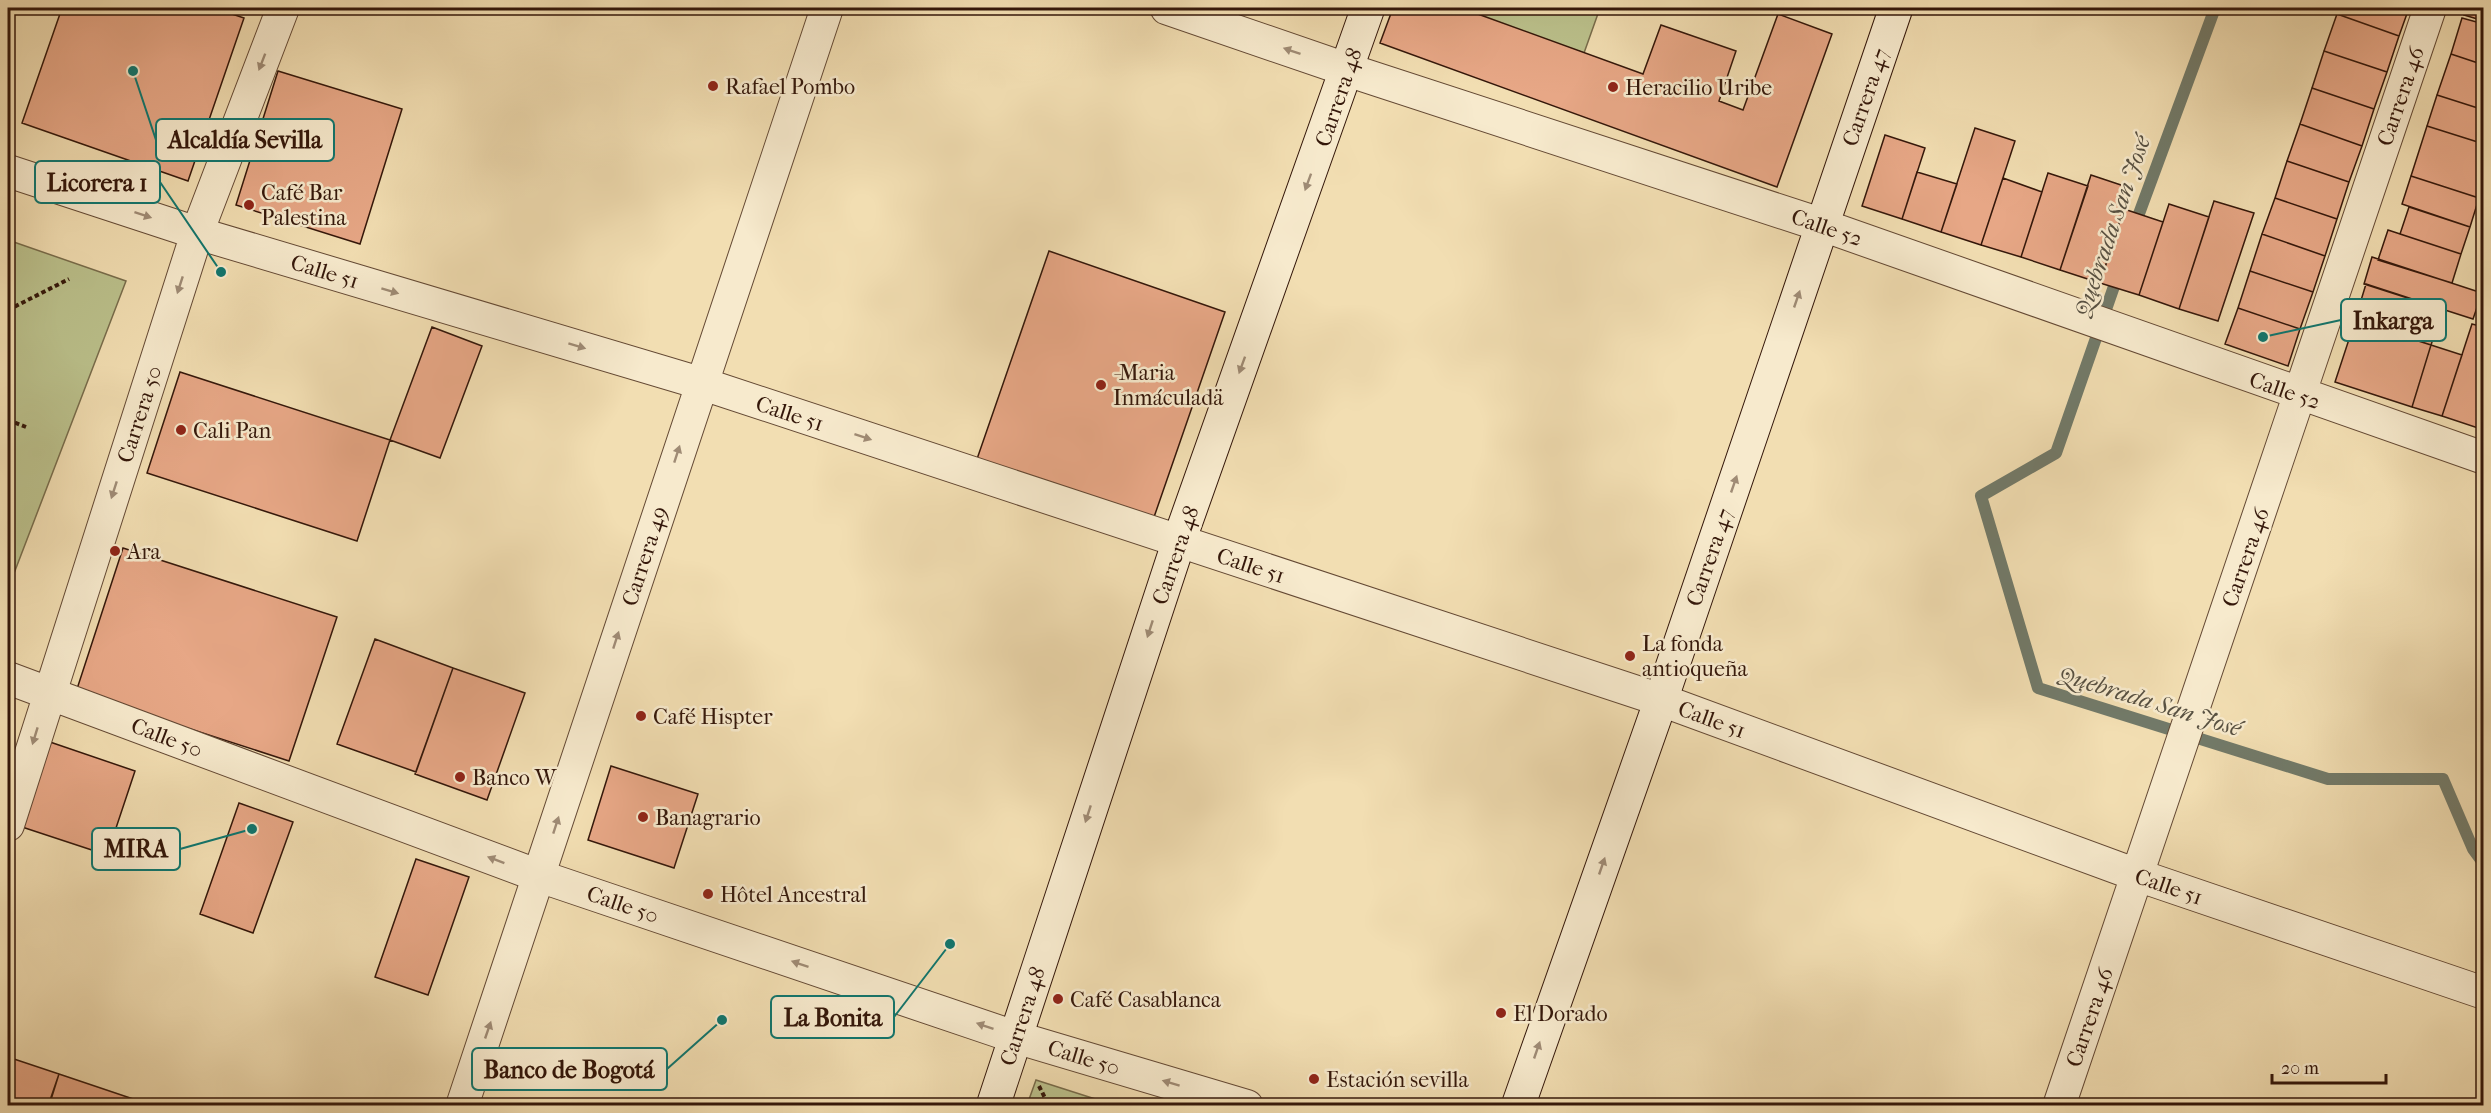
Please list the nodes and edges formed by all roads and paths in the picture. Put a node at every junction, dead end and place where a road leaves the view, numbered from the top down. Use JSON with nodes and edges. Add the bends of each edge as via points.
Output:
{"nodes":[{"id":1,"x":283,"y":8,"type":"edge"},
{"id":2,"x":826,"y":8,"type":"edge"},
{"id":3,"x":1167,"y":8,"type":"edge"},
{"id":4,"x":1368,"y":8,"type":"edge"},
{"id":5,"x":1896,"y":8,"type":"edge"},
{"id":6,"x":2430,"y":8,"type":"edge"},
{"id":7,"x":1348,"y":70,"type":"junction"},
{"id":8,"x":8,"y":171,"type":"edge"},
{"id":9,"x":1822,"y":225,"type":"junction"},
{"id":10,"x":197,"y":233,"type":"junction"},
{"id":11,"x":69,"y":279,"type":"dead end"},
{"id":12,"x":8,"y":310,"type":"edge"},
{"id":13,"x":700,"y":383,"type":"junction"},
{"id":14,"x":2300,"y":395,"type":"junction"},
{"id":15,"x":8,"y":420,"type":"edge"},
{"id":16,"x":26,"y":427,"type":"dead end"},
{"id":17,"x":2484,"y":458,"type":"edge"},
{"id":18,"x":1179,"y":541,"type":"junction"},
{"id":19,"x":8,"y":678,"type":"edge"},
{"id":20,"x":49,"y":692,"type":"junction"},
{"id":21,"x":1661,"y":700,"type":"junction"},
{"id":22,"x":8,"y":825,"type":"edge"},
{"id":23,"x":2137,"y":875,"type":"junction"},
{"id":24,"x":539,"y":876,"type":"junction"},
{"id":25,"x":2484,"y":993,"type":"edge"},
{"id":26,"x":1015,"y":1036,"type":"junction"},
{"id":27,"x":462,"y":1106,"type":"edge"},
{"id":28,"x":993,"y":1106,"type":"edge"},
{"id":29,"x":1247,"y":1106,"type":"edge"},
{"id":30,"x":1518,"y":1106,"type":"edge"},
{"id":31,"x":2059,"y":1106,"type":"edge"}],
"edges":[{"from":1,"to":10,"type":"street","name":"Carrera 50","one_way":true},
{"from":2,"to":13,"type":"street","name":"Carrera 49"},
{"from":7,"to":3,"type":"main road","name":"Calle 52","one_way":true},
{"from":4,"to":7,"type":"main road","name":"Carrera 48"},
{"from":5,"to":9,"type":"main road","name":"Carrera 47"},
{"from":6,"to":14,"type":"street","name":"Carrera 46"},
{"from":7,"to":9,"type":"main road","name":"Calle 52"},
{"from":7,"to":18,"type":"main road","name":"Carrera 48","one_way":true},
{"from":8,"to":10,"type":"street","name":"Calle 51","one_way":true},
{"from":9,"to":14,"type":"street","name":"Calle 52"},
{"from":21,"to":9,"type":"main road","name":"Carrera 47","one_way":true},
{"from":10,"to":13,"type":"street","name":"Calle 51","one_way":true},
{"from":10,"to":20,"type":"street","name":"Carrera 50","one_way":true},
{"from":11,"to":12,"type":"path"},
{"from":13,"to":18,"type":"street","name":"Calle 51","one_way":true},
{"from":24,"to":13,"type":"street","name":"Carrera 49","one_way":true},
{"from":14,"to":17,"type":"street","name":"Calle 52"},
{"from":14,"to":23,"type":"street","name":"Carrera 46"},
{"from":15,"to":16,"type":"path"},
{"from":18,"to":21,"type":"street","name":"Calle 51"},
{"from":18,"to":26,"type":"main road","name":"Carrera 48","one_way":true},
{"from":19,"to":20,"type":"street","name":"Calle 50"},
{"from":20,"to":22,"type":"street","name":"Carrera 50","one_way":true},
{"from":24,"to":20,"type":"street","name":"Calle 50","one_way":true},
{"from":21,"to":23,"type":"street","name":"Calle 51"},
{"from":30,"to":21,"type":"main road","name":"Carrera 47","one_way":true},
{"from":23,"to":25,"type":"street","name":"Calle 51"},
{"from":23,"to":31,"type":"street","name":"Carrera 46"},
{"from":26,"to":24,"type":"street","name":"Calle 50","one_way":true},
{"from":27,"to":24,"type":"street","name":"Carrera 49","one_way":true},
{"from":26,"to":28,"type":"main road","name":"Carrera 48"},
{"from":29,"to":26,"type":"street","name":"Calle 50","one_way":true}]}
